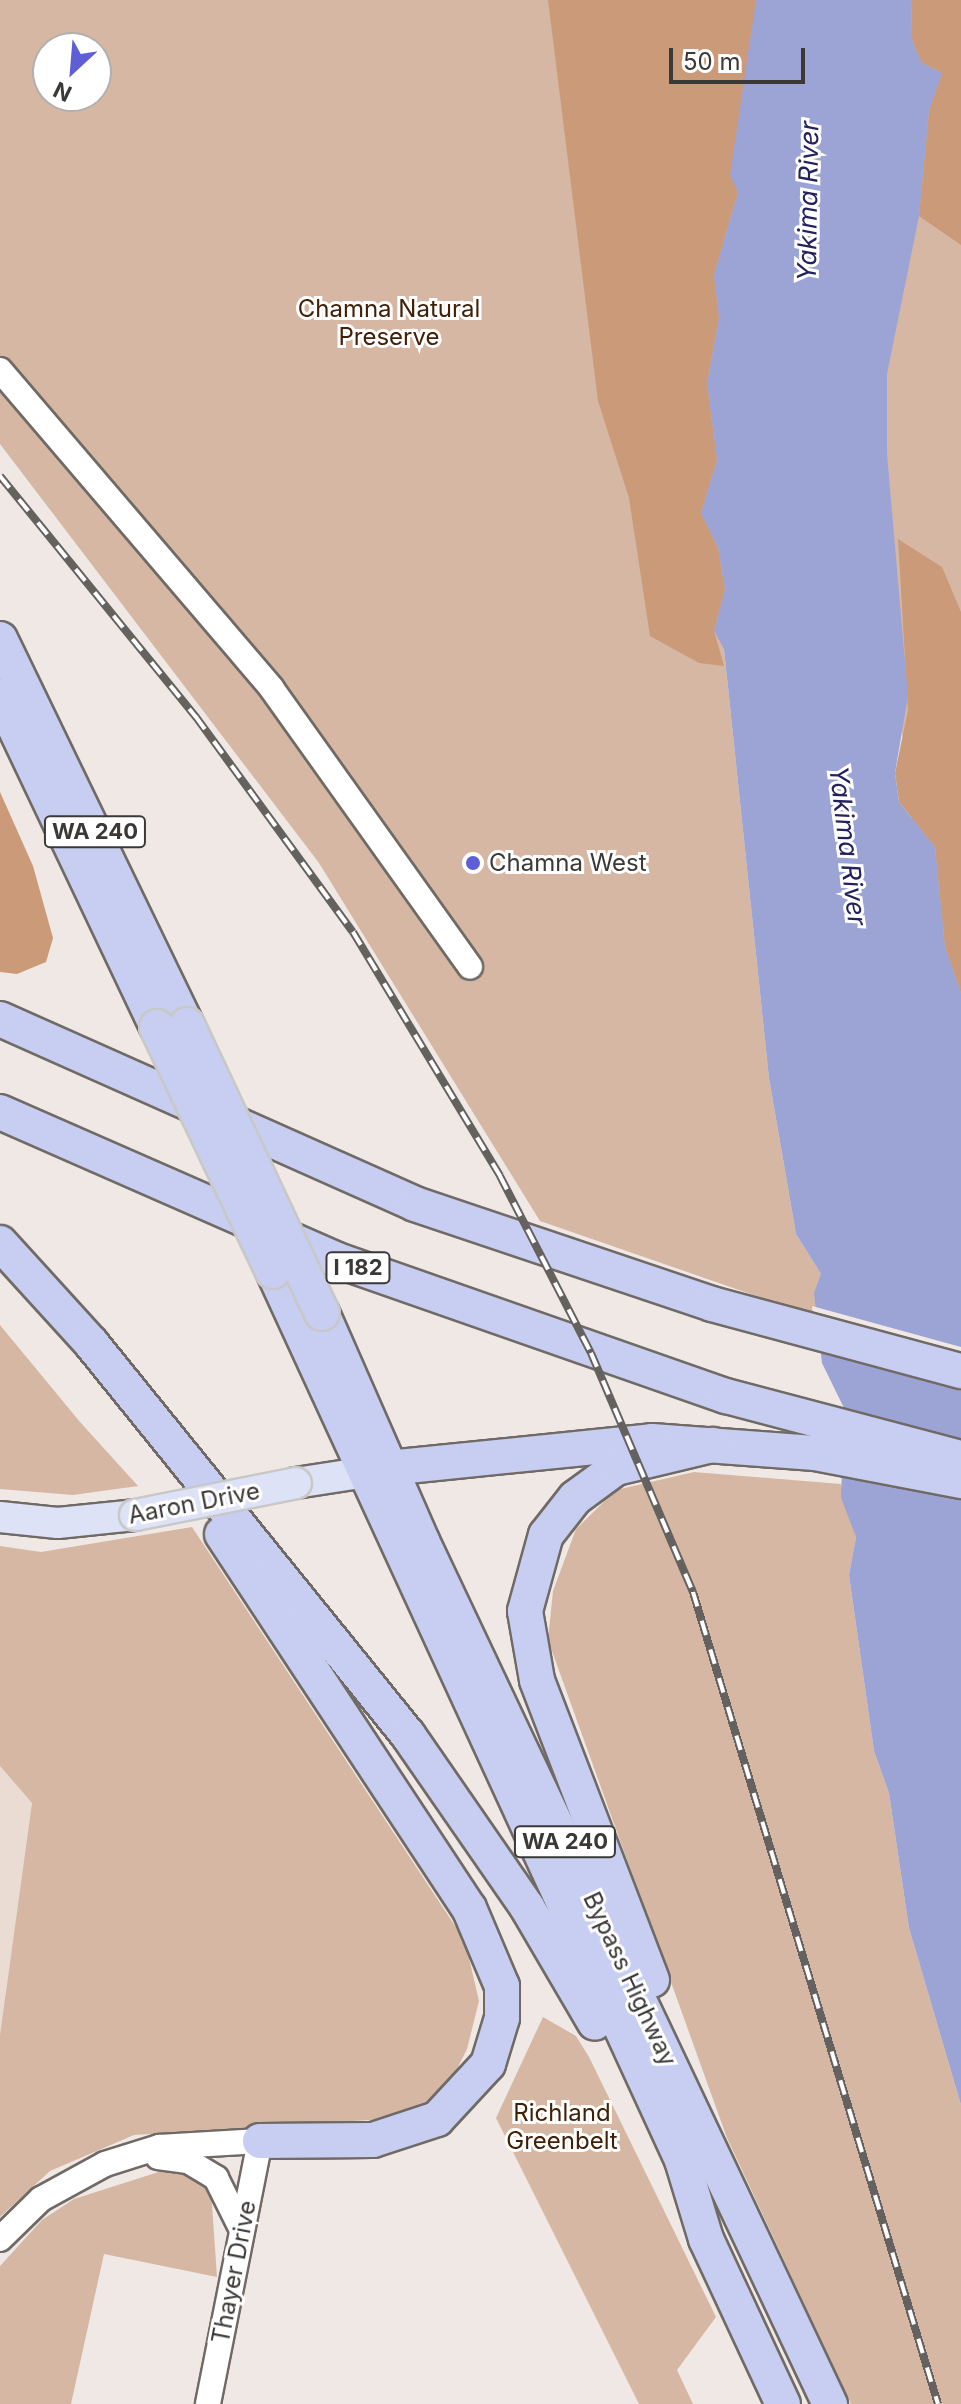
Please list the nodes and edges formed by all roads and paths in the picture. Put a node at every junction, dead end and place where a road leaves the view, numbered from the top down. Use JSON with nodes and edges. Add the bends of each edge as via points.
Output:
{"nodes":[{"id":1,"x":0,"y":370,"type":"edge"},
{"id":2,"x":0,"y":639,"type":"edge"},
{"id":3,"x":0,"y":696,"type":"edge"},
{"id":4,"x":470,"y":967,"type":"dead end"},
{"id":5,"x":0,"y":1019,"type":"edge"},
{"id":6,"x":172,"y":1026,"type":"junction"},
{"id":7,"x":0,"y":1112,"type":"edge"},
{"id":8,"x":0,"y":1243,"type":"edge"},
{"id":9,"x":961,"y":1371,"type":"edge"},
{"id":10,"x":129,"y":1389,"type":"junction"},
{"id":11,"x":712,"y":1445,"type":"junction"},
{"id":12,"x":961,"y":1458,"type":"edge"},
{"id":13,"x":375,"y":1470,"type":"junction"},
{"id":14,"x":961,"y":1481,"type":"edge"},
{"id":15,"x":0,"y":1517,"type":"edge"},
{"id":16,"x":260,"y":2141,"type":"junction"},
{"id":17,"x":128,"y":2156,"type":"junction"},
{"id":18,"x":742,"y":2215,"type":"junction"},
{"id":19,"x":242,"y":2230,"type":"junction"},
{"id":20,"x":0,"y":2239,"type":"edge"},
{"id":21,"x":706,"y":2239,"type":"junction"},
{"id":22,"x":208,"y":2404,"type":"edge"},
{"id":23,"x":783,"y":2404,"type":"edge"},
{"id":24,"x":830,"y":2404,"type":"edge"}],
"edges":[{"from":1,"to":4,"type":"street","via":[[247,658]]},
{"from":2,"to":6,"type":"highway","number":"WA 240"},
{"from":3,"to":6,"type":"highway"},
{"from":5,"to":9,"type":"highway","via":[[415,1204],[712,1304]]},
{"from":6,"to":13,"type":"highway","number":"WA 240","bridge":true},
{"from":7,"to":12,"type":"highway","number":"I 182","via":[[337,1260],[726,1396]]},
{"from":8,"to":10,"type":"highway","number":"WA 240"},
{"from":10,"to":16,"type":"highway","via":[[469,1908],[502,1986],[502,2018],[488,2064],[437,2119],[373,2140]]},
{"from":10,"to":21,"type":"highway","number":"WA 240","via":[[408,1735],[486,1846],[582,1997]]},
{"from":11,"to":13,"type":"highway","via":[[594,1442]]},
{"from":11,"to":14,"type":"highway","via":[[815,1453]]},
{"from":11,"to":18,"type":"highway","via":[[616,1468],[575,1498],[546,1535],[525,1611],[537,1680]]},
{"from":13,"to":15,"type":"main road","name":"Aaron Drive","bridge":true,"via":[[135,1515],[58,1523]]},
{"from":13,"to":18,"type":"highway","name":"Bypass Highway","number":"WA 240"},
{"from":13,"to":21,"type":"highway","name":"Bypass Highway","via":[[682,2160]]},
{"from":16,"to":17,"type":"street"},
{"from":16,"to":19,"type":"street","name":"Thayer Drive"},
{"from":17,"to":19,"type":"street","via":[[200,2166],[228,2195]]},
{"from":17,"to":20,"type":"street","via":[[52,2192]]},
{"from":18,"to":24,"type":"highway","name":"Bypass Highway","number":"WA 240"},
{"from":19,"to":22,"type":"street","name":"Thayer Drive"},
{"from":21,"to":23,"type":"highway","name":"Bypass Highway","number":"WA 240"}]}
